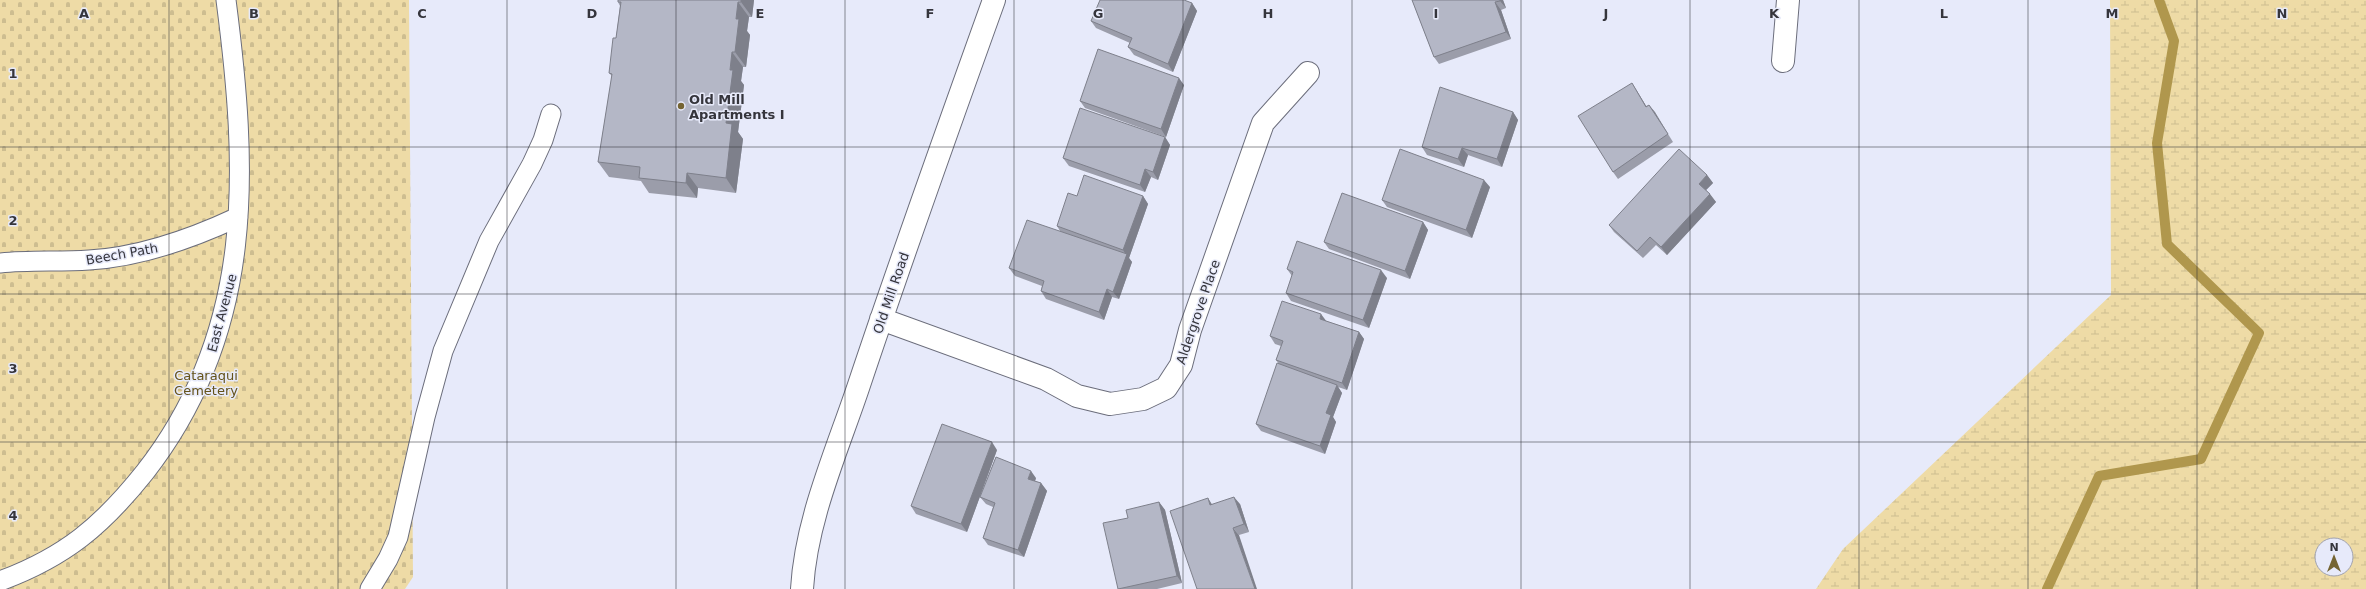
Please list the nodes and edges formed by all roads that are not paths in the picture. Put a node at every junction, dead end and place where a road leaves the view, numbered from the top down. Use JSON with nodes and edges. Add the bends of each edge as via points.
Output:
{"nodes":[{"id":1,"x":226,"y":0,"type":"edge"},
{"id":2,"x":994,"y":0,"type":"edge"},
{"id":3,"x":1788,"y":0,"type":"edge"},
{"id":4,"x":1784,"y":61,"type":"dead end"},
{"id":5,"x":1308,"y":73,"type":"dead end"},
{"id":6,"x":550,"y":114,"type":"dead end"},
{"id":7,"x":238,"y":217,"type":"junction"},
{"id":8,"x":0,"y":263,"type":"edge"},
{"id":9,"x":881,"y":319,"type":"junction"},
{"id":10,"x":0,"y":581,"type":"edge"},
{"id":11,"x":370,"y":589,"type":"edge"},
{"id":12,"x":802,"y":589,"type":"edge"}],
"edges":[{"from":1,"to":7,"type":"lane","name":"East Avenue","via":[[237,108]]},
{"from":2,"to":9,"type":"street","name":"Old Mill Road"},
{"from":3,"to":4,"type":"street"},
{"from":5,"to":9,"type":"street","name":"Aldergrove Place","via":[[1263,123],[1190,330],[1181,366],[1166,388],[1143,399],[1110,404],[1077,396],[1046,379]]},
{"from":6,"to":11,"type":"lane","via":[[543,140],[532,164],[488,240],[443,351],[426,411],[398,537]]},
{"from":7,"to":8,"type":"lane","name":"Beech Path","via":[[190,238],[140,253],[96,260]]},
{"from":7,"to":10,"type":"lane","name":"East Avenue","via":[[230,287],[214,346],[189,402],[158,455],[119,503],[74,545],[41,564]]},
{"from":9,"to":12,"type":"street","name":"Old Mill Road","via":[[816,511],[806,554]]}]}
